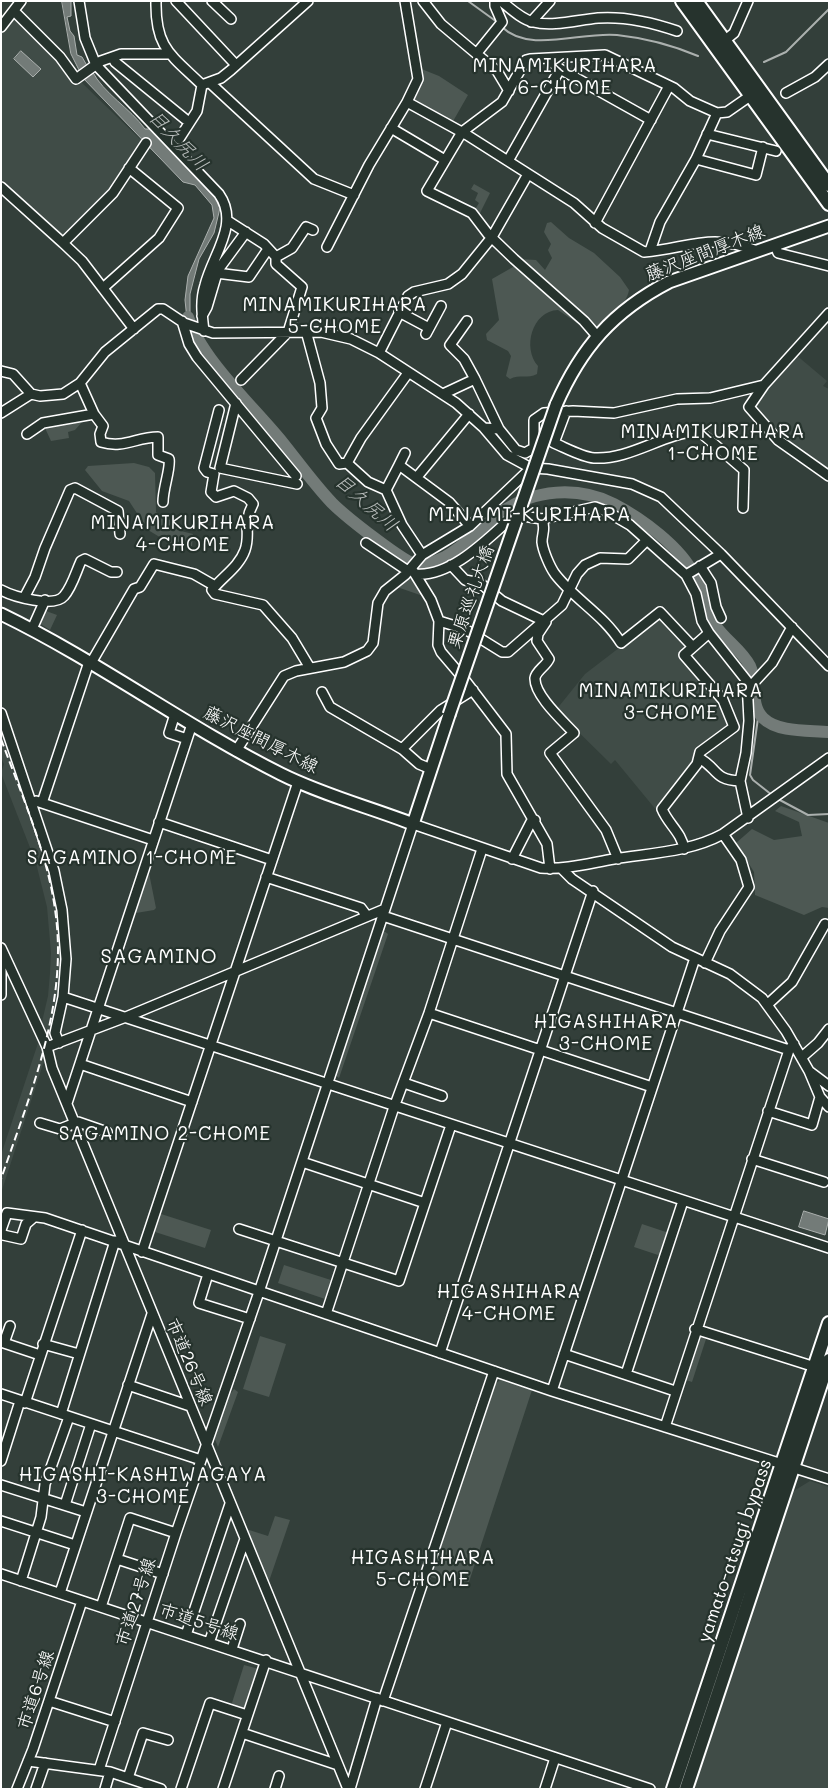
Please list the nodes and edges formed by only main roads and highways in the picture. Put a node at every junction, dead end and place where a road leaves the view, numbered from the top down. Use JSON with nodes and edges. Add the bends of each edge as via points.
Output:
{"nodes":[{"id":1,"x":682,"y":1,"type":"edge"},
{"id":2,"x":696,"y":1,"type":"edge"},
{"id":3,"x":829,"y":185,"type":"edge"},
{"id":4,"x":829,"y":204,"type":"edge"},
{"id":5,"x":829,"y":226,"type":"edge"},
{"id":6,"x":561,"y":408,"type":"joint"},
{"id":7,"x":1,"y":614,"type":"edge"},
{"id":8,"x":413,"y":824,"type":"joint"},
{"id":9,"x":829,"y":1323,"type":"edge"},
{"id":10,"x":829,"y":1360,"type":"edge"},
{"id":11,"x":788,"y":1466,"type":"junction"},
{"id":12,"x":673,"y":1789,"type":"edge"},
{"id":13,"x":686,"y":1789,"type":"edge"}],
"edges":[{"from":1,"to":4,"type":"highway"},
{"from":2,"to":3,"type":"highway"},
{"from":5,"to":6,"type":"main road","name":"藤沢座間厚木線","via":[[669,282],[648,293],[619,314],[597,336],[573,368]]},
{"from":6,"to":8,"type":"main road","name":"栗原巡礼大橋","bridge":true,"via":[[449,715]]},
{"from":7,"to":8,"type":"main road","name":"藤沢座間厚木線","via":[[32,629],[236,751],[298,782]]},
{"from":9,"to":11,"type":"highway","name":"yamato-atsugi bypass"},
{"from":10,"to":11,"type":"highway","name":"yamato-atsugi bypass"},
{"from":11,"to":12,"type":"highway","name":"yamato-atsugi bypass"},
{"from":11,"to":13,"type":"highway","name":"yamato-atsugi bypass"}]}
